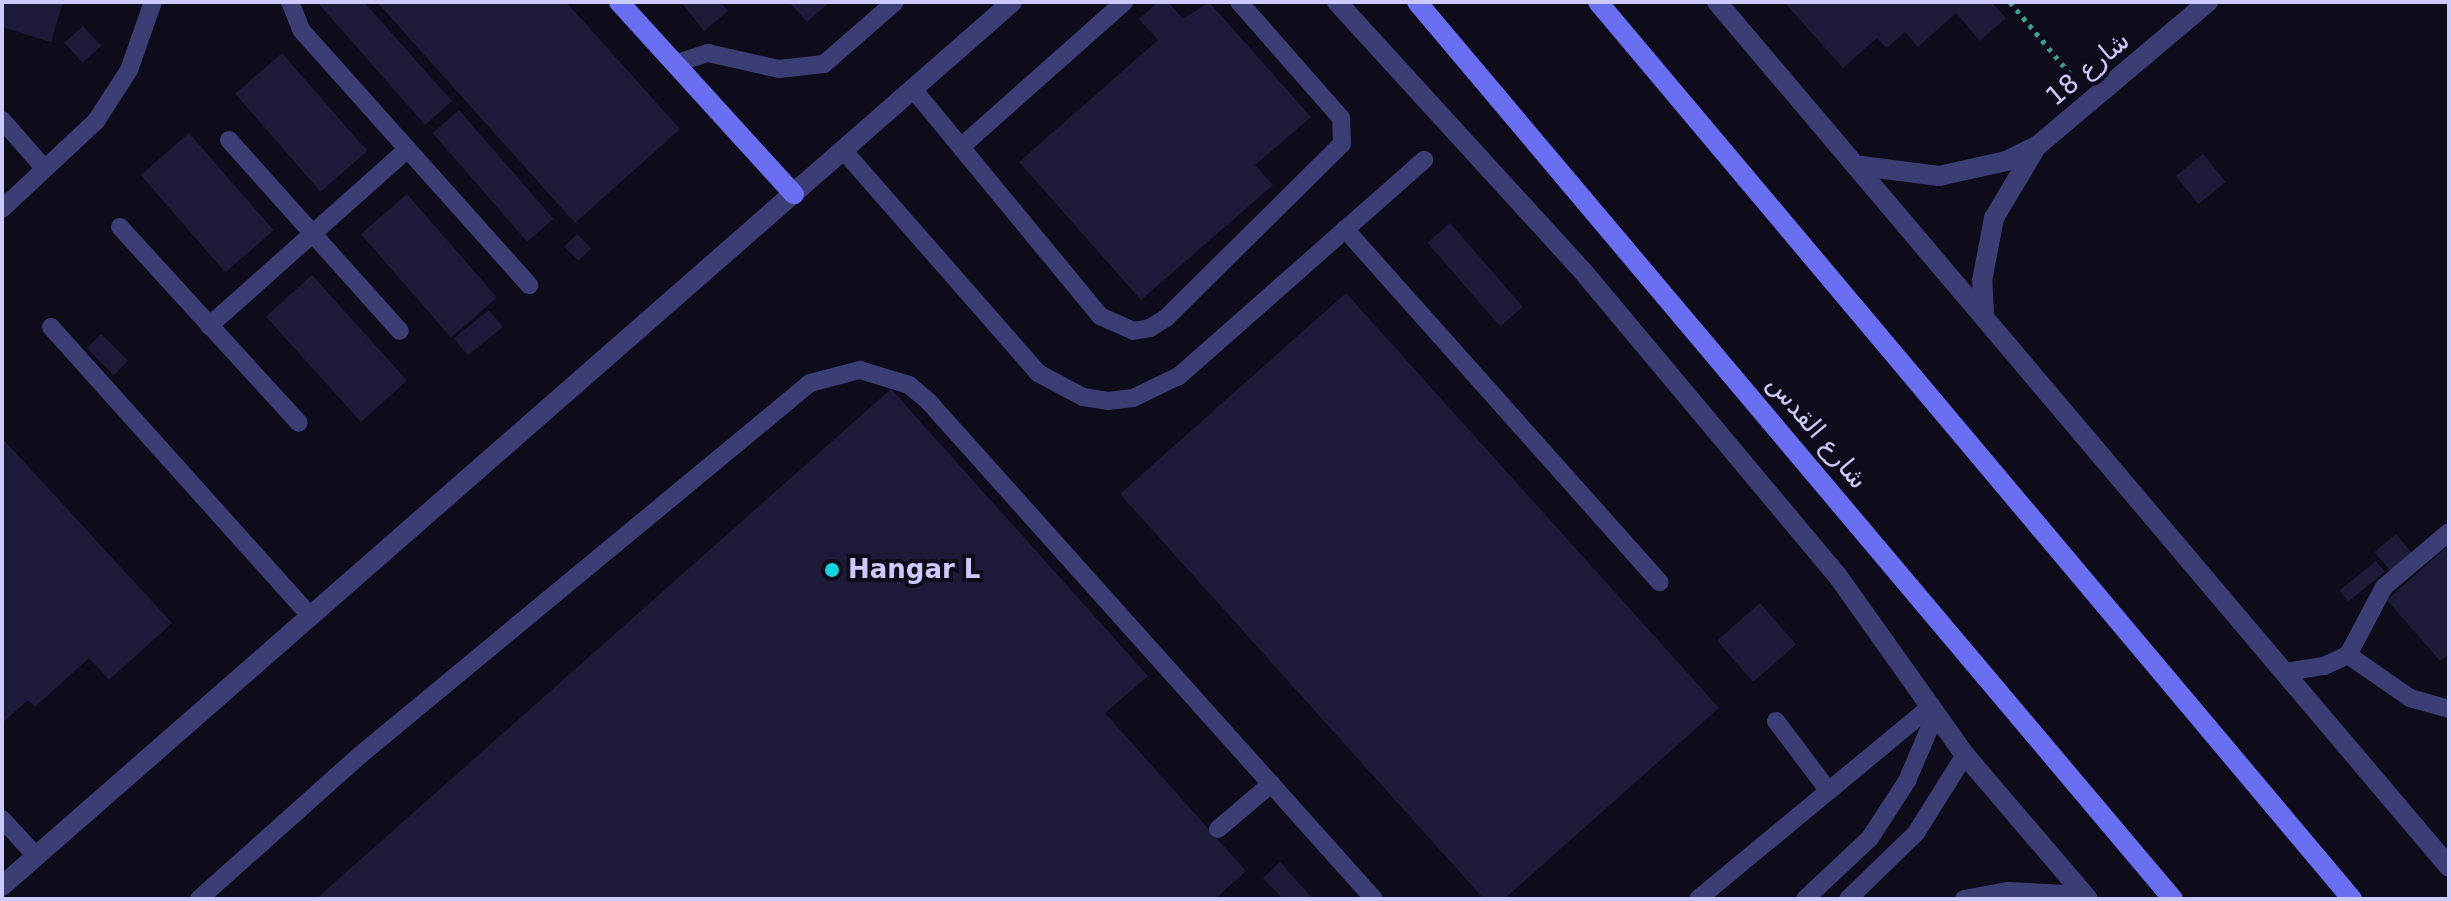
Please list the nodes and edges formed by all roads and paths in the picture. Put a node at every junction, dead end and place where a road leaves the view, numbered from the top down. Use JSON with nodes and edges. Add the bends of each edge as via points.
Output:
{"nodes":[{"id":1,"x":153,"y":2,"type":"edge"},
{"id":2,"x":290,"y":2,"type":"edge"},
{"id":3,"x":619,"y":2,"type":"edge"},
{"id":4,"x":895,"y":2,"type":"edge"},
{"id":5,"x":1012,"y":2,"type":"edge"},
{"id":6,"x":1124,"y":2,"type":"edge"},
{"id":7,"x":1239,"y":2,"type":"edge"},
{"id":8,"x":1337,"y":2,"type":"edge"},
{"id":9,"x":1417,"y":2,"type":"edge"},
{"id":10,"x":1598,"y":2,"type":"edge"},
{"id":11,"x":1717,"y":2,"type":"edge"},
{"id":12,"x":2010,"y":2,"type":"edge"},
{"id":13,"x":2208,"y":2,"type":"edge"},
{"id":14,"x":677,"y":63,"type":"junction"},
{"id":15,"x":913,"y":89,"type":"junction"},
{"id":16,"x":2092,"y":99,"type":"junction"},
{"id":17,"x":2,"y":120,"type":"edge"},
{"id":18,"x":229,"y":140,"type":"dead end"},
{"id":19,"x":962,"y":146,"type":"junction"},
{"id":20,"x":2037,"y":146,"type":"junction"},
{"id":21,"x":408,"y":149,"type":"junction"},
{"id":22,"x":843,"y":150,"type":"junction"},
{"id":23,"x":1424,"y":160,"type":"dead end"},
{"id":24,"x":1861,"y":166,"type":"junction"},
{"id":25,"x":45,"y":169,"type":"junction"},
{"id":26,"x":794,"y":194,"type":"junction"},
{"id":27,"x":2,"y":209,"type":"edge"},
{"id":28,"x":120,"y":227,"type":"dead end"},
{"id":29,"x":1345,"y":229,"type":"junction"},
{"id":30,"x":313,"y":234,"type":"junction"},
{"id":31,"x":529,"y":285,"type":"dead end"},
{"id":32,"x":1984,"y":314,"type":"junction"},
{"id":33,"x":209,"y":326,"type":"junction"},
{"id":34,"x":51,"y":327,"type":"dead end"},
{"id":35,"x":400,"y":331,"type":"dead end"},
{"id":36,"x":299,"y":423,"type":"dead end"},
{"id":37,"x":2449,"y":532,"type":"edge"},
{"id":38,"x":1660,"y":582,"type":"dead end"},
{"id":39,"x":310,"y":616,"type":"junction"},
{"id":40,"x":2348,"y":655,"type":"junction"},
{"id":41,"x":2285,"y":672,"type":"junction"},
{"id":42,"x":1933,"y":709,"type":"junction"},
{"id":43,"x":2449,"y":709,"type":"edge"},
{"id":44,"x":1776,"y":721,"type":"dead end"},
{"id":45,"x":1965,"y":755,"type":"junction"},
{"id":46,"x":1271,"y":784,"type":"junction"},
{"id":47,"x":1828,"y":790,"type":"junction"},
{"id":48,"x":2,"y":819,"type":"edge"},
{"id":49,"x":1218,"y":829,"type":"dead end"},
{"id":50,"x":36,"y":856,"type":"junction"},
{"id":51,"x":2449,"y":867,"type":"edge"},
{"id":52,"x":2,"y":886,"type":"edge"},
{"id":53,"x":2086,"y":897,"type":"edge"},
{"id":54,"x":199,"y":899,"type":"edge"},
{"id":55,"x":1374,"y":899,"type":"edge"},
{"id":56,"x":1698,"y":899,"type":"edge"},
{"id":57,"x":1805,"y":899,"type":"edge"},
{"id":58,"x":1848,"y":899,"type":"edge"},
{"id":59,"x":1964,"y":899,"type":"edge"},
{"id":60,"x":2173,"y":899,"type":"edge"},
{"id":61,"x":2352,"y":899,"type":"edge"}],
"edges":[{"from":1,"to":25,"type":"lane","via":[[129,70],[96,121]]},
{"from":2,"to":21,"type":"lane","via":[[302,31]]},
{"from":3,"to":14,"type":"main road"},
{"from":4,"to":14,"type":"lane","via":[[824,64],[779,69],[708,53]]},
{"from":5,"to":15,"type":"street"},
{"from":6,"to":19,"type":"lane"},
{"from":7,"to":19,"type":"lane","via":[[1341,118],[1342,144],[1150,328],[1133,331],[1100,316]]},
{"from":8,"to":42,"type":"street","via":[[1586,275],[1837,575]]},
{"from":9,"to":60,"type":"main road","name":"شارع القدس"},
{"from":10,"to":61,"type":"main road"},
{"from":11,"to":24,"type":"street"},
{"from":12,"to":16,"type":"path"},
{"from":13,"to":16,"type":"street","name":"شارع 18"},
{"from":14,"to":26,"type":"main road"},
{"from":15,"to":19,"type":"lane"},
{"from":15,"to":22,"type":"street"},
{"from":16,"to":20,"type":"street","name":"شارع 18"},
{"from":17,"to":25,"type":"lane"},
{"from":18,"to":30,"type":"lane"},
{"from":20,"to":24,"type":"street","name":"شارع 18","via":[[1978,171],[1939,176]]},
{"from":20,"to":32,"type":"street","name":"شارع 18","via":[[1994,218],[1984,260]]},
{"from":21,"to":30,"type":"lane"},
{"from":21,"to":31,"type":"lane"},
{"from":22,"to":26,"type":"street"},
{"from":22,"to":29,"type":"lane","via":[[1038,373],[1083,397],[1133,398],[1179,376]]},
{"from":23,"to":29,"type":"lane"},
{"from":24,"to":32,"type":"street"},
{"from":25,"to":27,"type":"lane"},
{"from":26,"to":39,"type":"street"},
{"from":28,"to":33,"type":"lane"},
{"from":29,"to":38,"type":"lane"},
{"from":30,"to":33,"type":"lane"},
{"from":30,"to":35,"type":"lane"},
{"from":32,"to":41,"type":"street"},
{"from":33,"to":36,"type":"lane"},
{"from":34,"to":39,"type":"lane"},
{"from":37,"to":40,"type":"lane","via":[[2384,587]]},
{"from":39,"to":50,"type":"street"},
{"from":40,"to":41,"type":"lane","via":[[2324,666]]},
{"from":40,"to":43,"type":"lane","via":[[2410,698]]},
{"from":41,"to":51,"type":"street"},
{"from":42,"to":45,"type":"street"},
{"from":42,"to":47,"type":"lane"},
{"from":42,"to":57,"type":"lane","via":[[1907,781],[1870,838]]},
{"from":44,"to":47,"type":"lane"},
{"from":45,"to":53,"type":"street"},
{"from":45,"to":58,"type":"lane","via":[[1916,833]]},
{"from":46,"to":49,"type":"lane"},
{"from":46,"to":54,"type":"lane","via":[[929,402],[909,385],[860,370],[834,373],[800,391],[359,756]]},
{"from":46,"to":55,"type":"lane"},
{"from":47,"to":56,"type":"lane"},
{"from":48,"to":50,"type":"lane"},
{"from":50,"to":52,"type":"street"},
{"from":53,"to":59,"type":"lane","via":[[2008,891]]}]}
